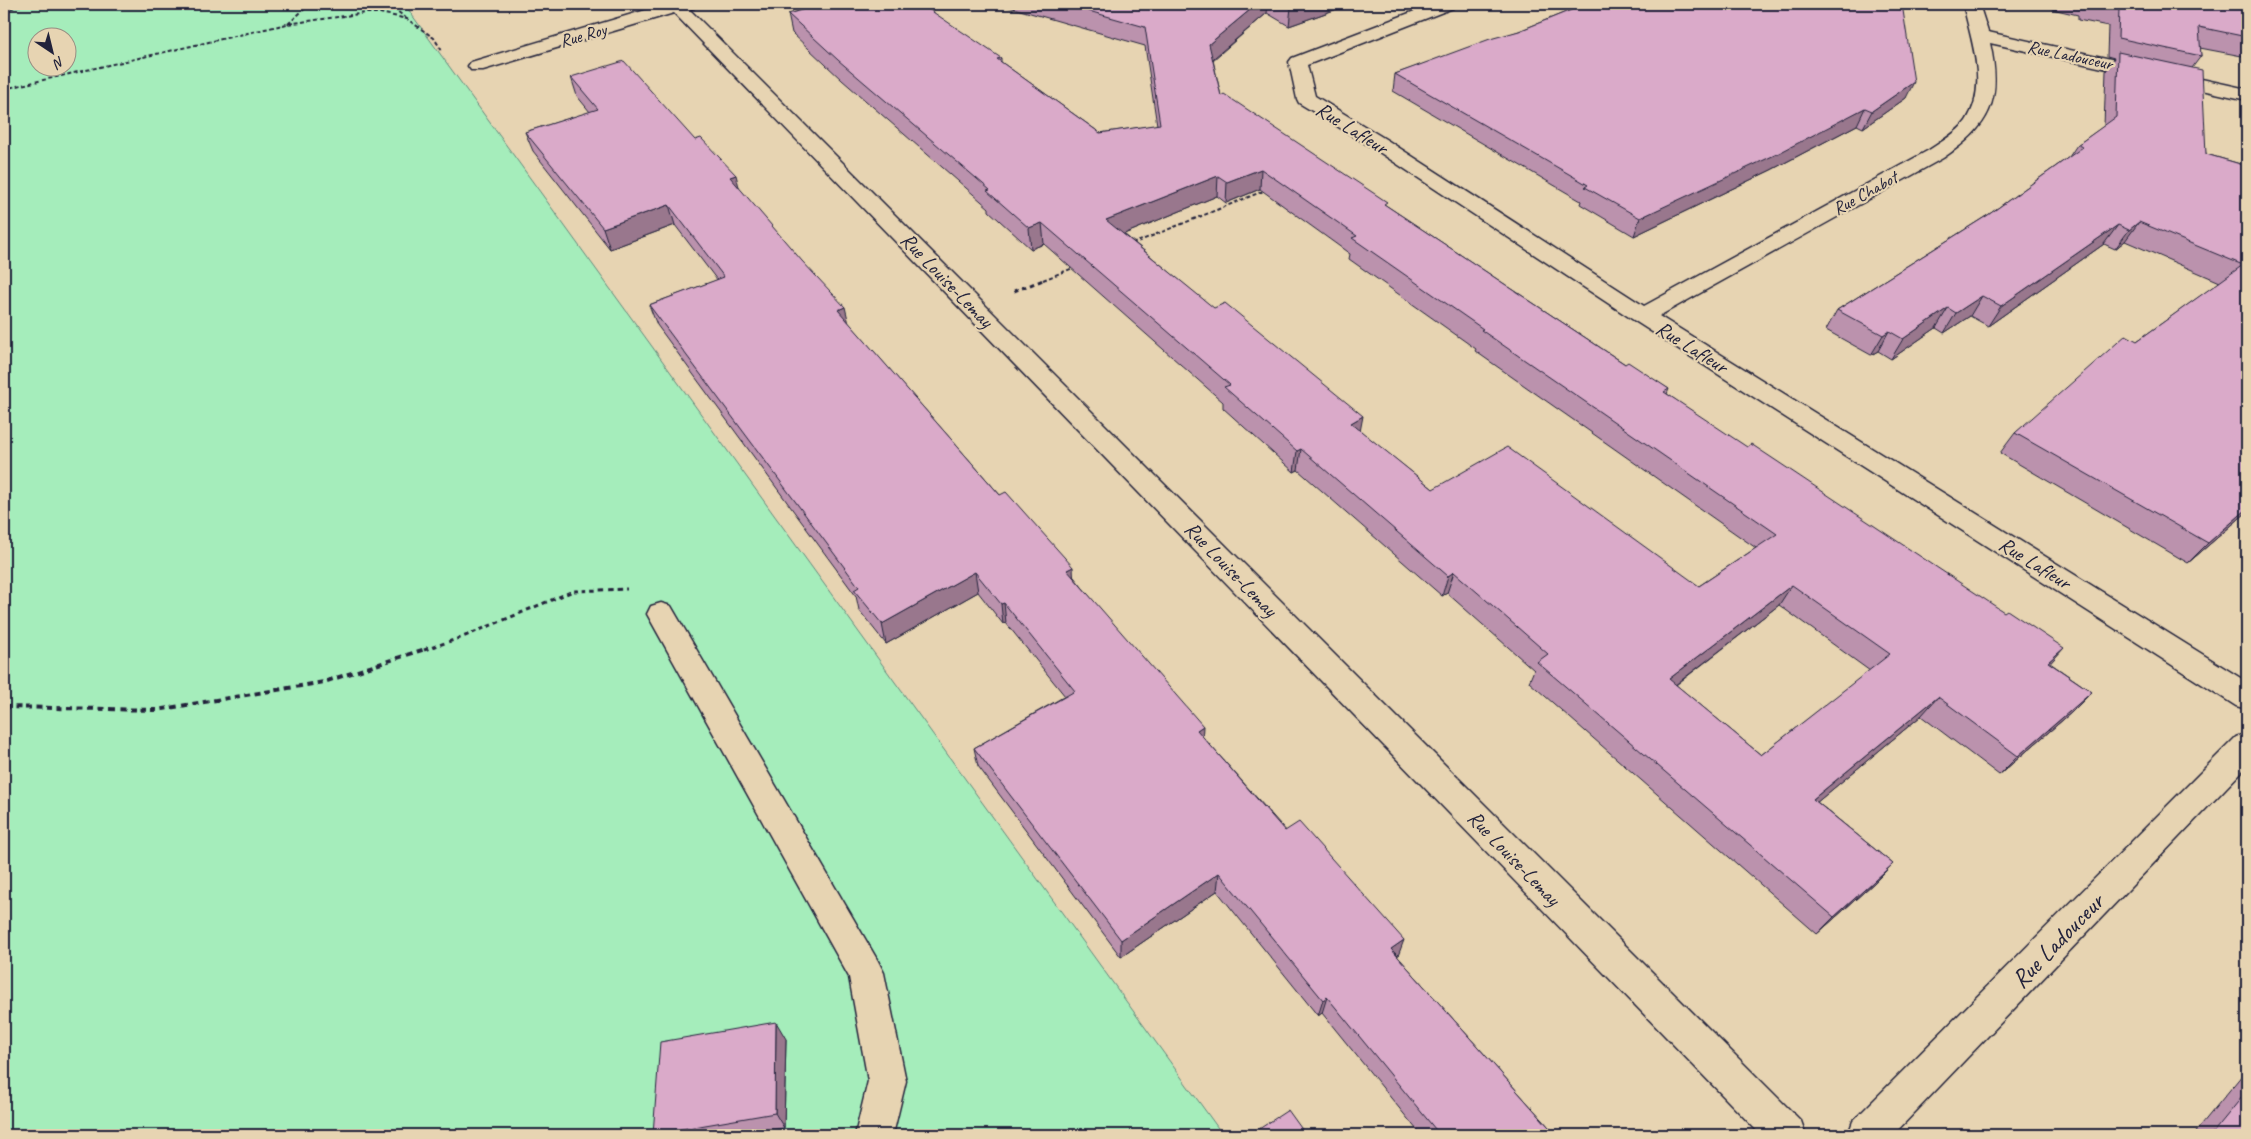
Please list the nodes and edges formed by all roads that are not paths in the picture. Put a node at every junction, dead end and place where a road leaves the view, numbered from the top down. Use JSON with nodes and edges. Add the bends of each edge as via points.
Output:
{"nodes":[{"id":1,"x":1447,"y":4,"type":"edge"},
{"id":2,"x":1970,"y":4,"type":"edge"},
{"id":3,"x":679,"y":5,"type":"edge"},
{"id":4,"x":1980,"y":36,"type":"junction"},
{"id":5,"x":477,"y":66,"type":"road end"},
{"id":6,"x":2247,"y":94,"type":"edge"},
{"id":7,"x":1643,"y":316,"type":"junction"},
{"id":8,"x":661,"y":614,"type":"road end"},
{"id":9,"x":2247,"y":697,"type":"edge"},
{"id":10,"x":2247,"y":746,"type":"edge"},
{"id":11,"x":874,"y":1135,"type":"edge"},
{"id":12,"x":1787,"y":1135,"type":"edge"},
{"id":13,"x":1867,"y":1135,"type":"edge"}],
"edges":[{"from":1,"to":7,"type":"street","name":"Rue Lafleur","via":[[1298,62],[1306,99]]},
{"from":2,"to":4,"type":"street","name":"Rue Chabot"},
{"from":3,"to":5,"type":"street","name":"Rue Roy"},
{"from":3,"to":12,"type":"street","name":"Rue Louise-Lemay"},
{"from":4,"to":6,"type":"street","name":"Rue Ladouceur"},
{"from":4,"to":7,"type":"street","name":"Rue Chabot","via":[[1986,90],[1984,104],[1974,122],[1955,140],[1936,154]]},
{"from":7,"to":9,"type":"street","name":"Rue Lafleur"},
{"from":8,"to":11,"type":"street","via":[[866,973],[887,1081]]},
{"from":10,"to":13,"type":"street","name":"Rue Ladouceur"}]}
